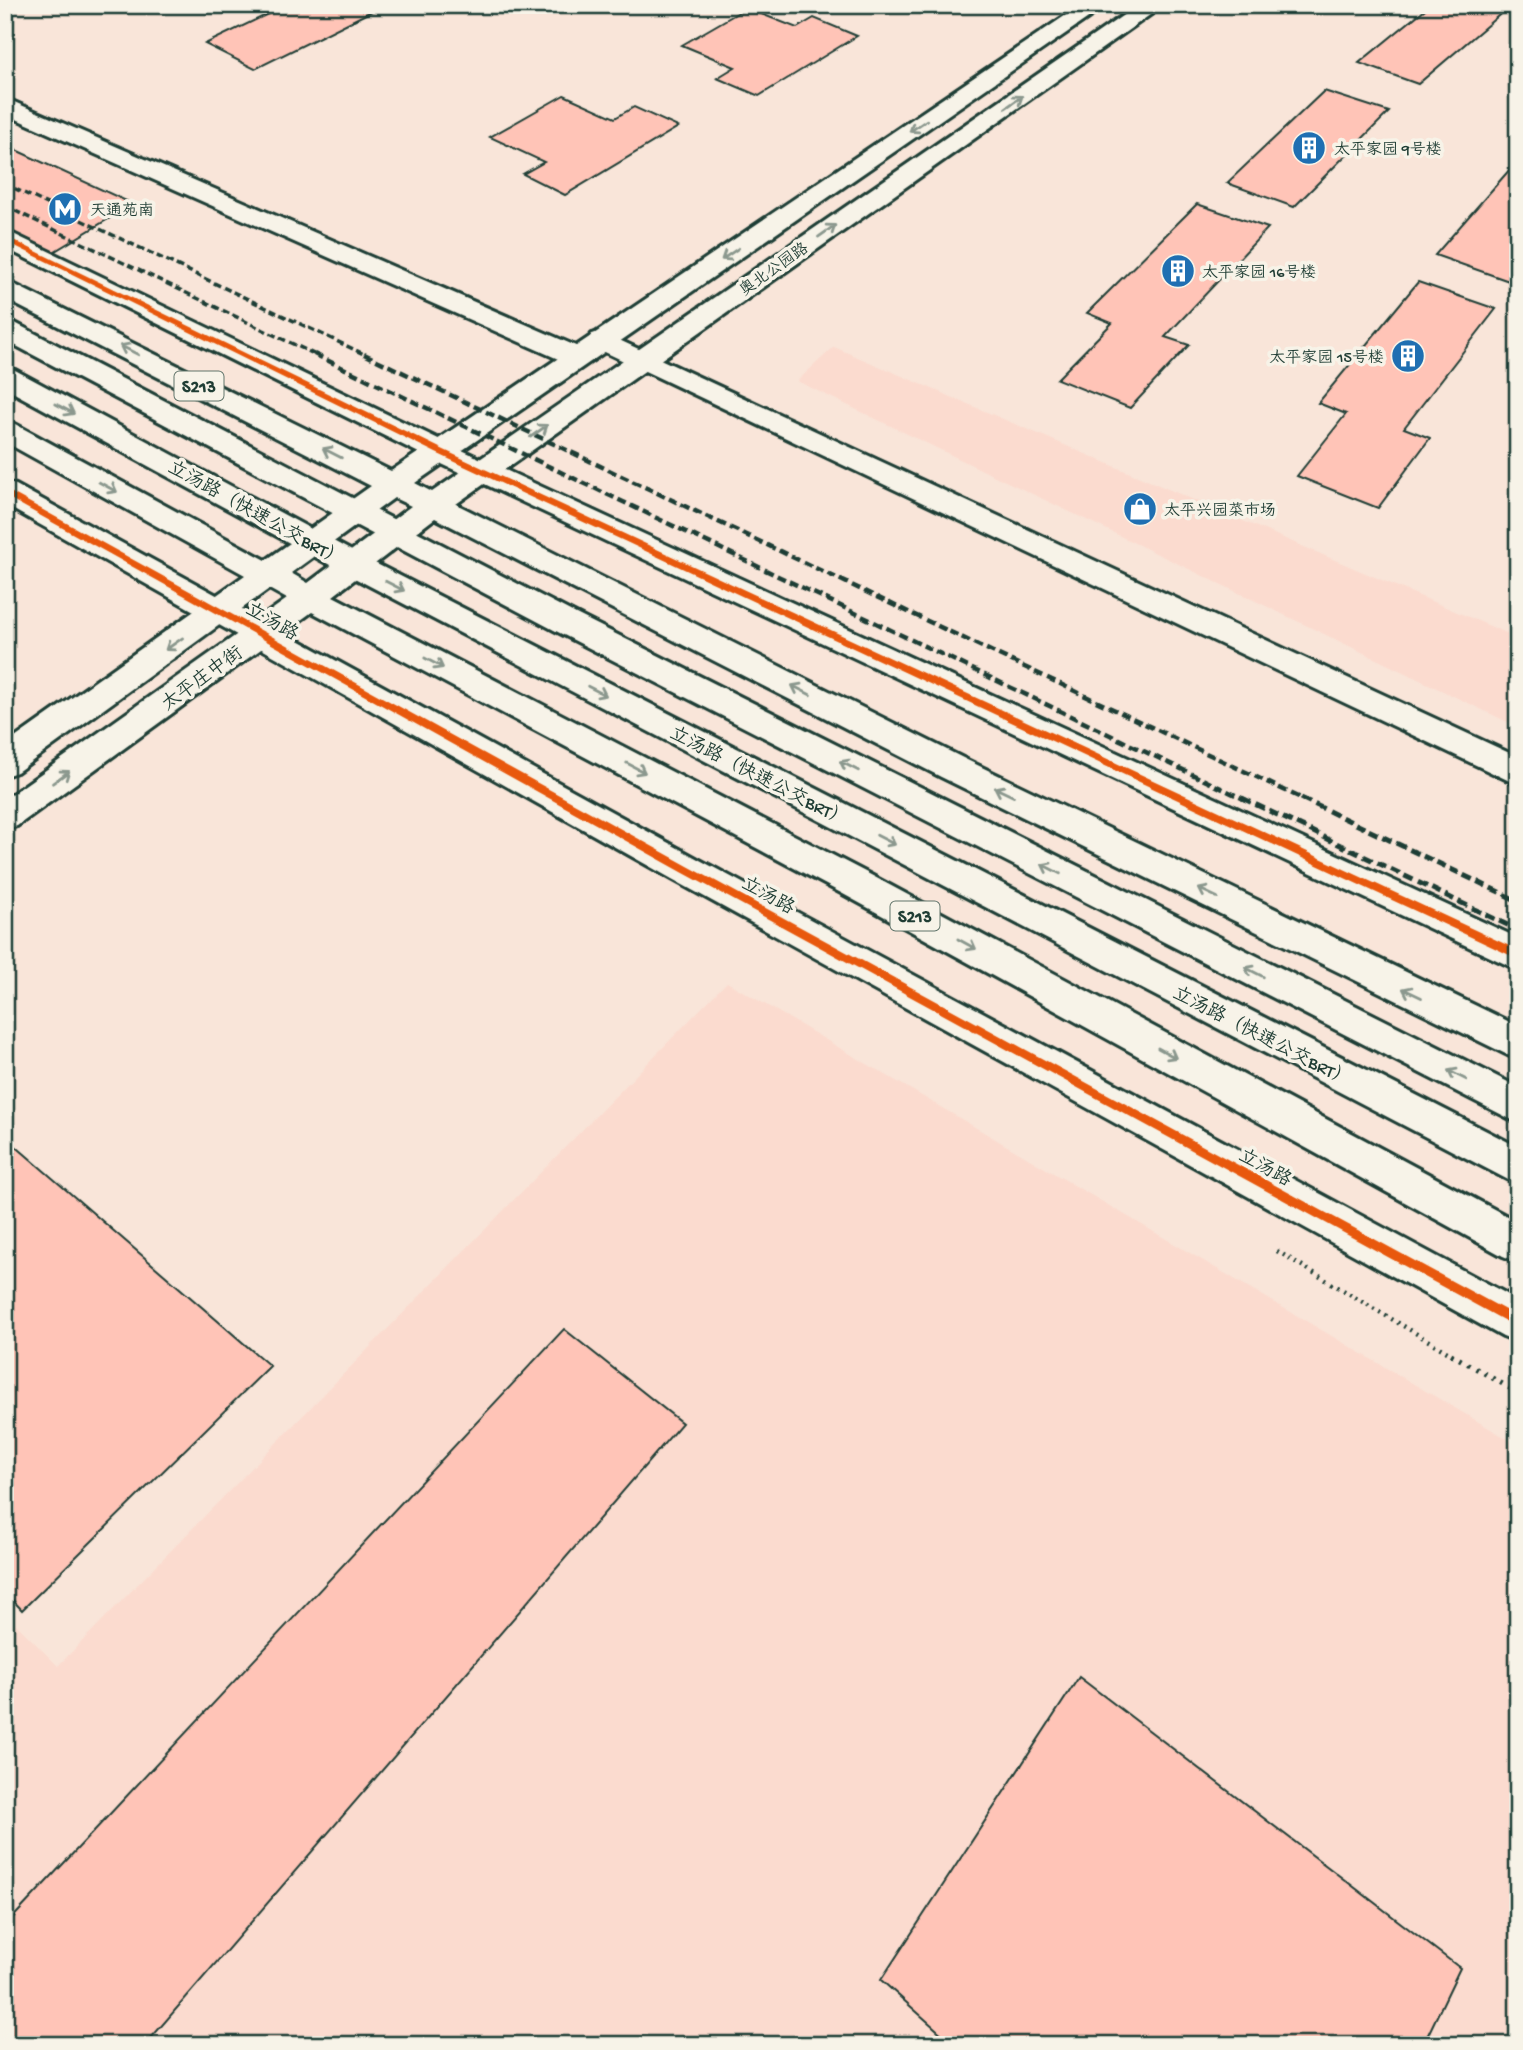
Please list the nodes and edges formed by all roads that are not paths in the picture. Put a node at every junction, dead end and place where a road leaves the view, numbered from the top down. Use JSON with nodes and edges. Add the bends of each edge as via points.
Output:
{"nodes":[{"id":1,"x":1096,"y":5,"type":"edge"},
{"id":2,"x":1153,"y":5,"type":"edge"},
{"id":3,"x":5,"y":105,"type":"edge"},
{"id":4,"x":5,"y":238,"type":"edge"},
{"id":5,"x":5,"y":288,"type":"edge"},
{"id":6,"x":5,"y":329,"type":"edge"},
{"id":7,"x":602,"y":340,"type":"junction"},
{"id":8,"x":575,"y":356,"type":"dead end"},
{"id":9,"x":642,"y":359,"type":"junction"},
{"id":10,"x":5,"y":376,"type":"edge"},
{"id":11,"x":5,"y":430,"type":"edge"},
{"id":12,"x":439,"y":451,"type":"junction"},
{"id":13,"x":483,"y":470,"type":"junction"},
{"id":14,"x":393,"y":484,"type":"junction"},
{"id":15,"x":5,"y":492,"type":"edge"},
{"id":16,"x":433,"y":505,"type":"junction"},
{"id":17,"x":355,"y":512,"type":"junction"},
{"id":18,"x":395,"y":533,"type":"junction"},
{"id":19,"x":313,"y":543,"type":"junction"},
{"id":20,"x":352,"y":564,"type":"junction"},
{"id":21,"x":269,"y":575,"type":"junction"},
{"id":22,"x":309,"y":597,"type":"junction"},
{"id":23,"x":222,"y":610,"type":"junction"},
{"id":24,"x":261,"y":634,"type":"junction"},
{"id":25,"x":5,"y":763,"type":"edge"},
{"id":26,"x":1518,"y":772,"type":"edge"},
{"id":27,"x":5,"y":817,"type":"edge"},
{"id":28,"x":1518,"y":955,"type":"edge"},
{"id":29,"x":1518,"y":1044,"type":"edge"},
{"id":30,"x":1518,"y":1107,"type":"edge"},
{"id":31,"x":1518,"y":1167,"type":"edge"},
{"id":32,"x":1518,"y":1243,"type":"edge"},
{"id":33,"x":1518,"y":1323,"type":"edge"}],
"edges":[{"from":1,"to":7,"type":"main road","name":"奥北公园路","one_way":true},
{"from":9,"to":2,"type":"main road","name":"奥北公园路","one_way":true},
{"from":3,"to":8,"type":"main road"},
{"from":4,"to":12,"type":"main road","number":"S213"},
{"from":14,"to":5,"type":"main road","number":"S213","one_way":true},
{"from":6,"to":17,"type":"main road"},
{"from":7,"to":9,"type":"main road"},
{"from":7,"to":12,"type":"main road","name":"奥北公园路"},
{"from":13,"to":9,"type":"main road","name":"奥北公园路","one_way":true},
{"from":9,"to":26,"type":"main road"},
{"from":10,"to":19,"type":"main road","name":"立汤路（快速公交BRT）","one_way":true},
{"from":11,"to":21,"type":"main road","name":"立汤路","number":"S213","one_way":true},
{"from":12,"to":13,"type":"main road","number":"S213"},
{"from":12,"to":14,"type":"main road","name":"奥北公园路"},
{"from":13,"to":16,"type":"main road","name":"奥北公园路"},
{"from":13,"to":28,"type":"main road","number":"S213"},
{"from":14,"to":16,"type":"main road","number":"S213"},
{"from":14,"to":17,"type":"main road","name":"奥北公园路"},
{"from":15,"to":23,"type":"main road","name":"立汤路"},
{"from":16,"to":18,"type":"main road","name":"奥北公园路"},
{"from":29,"to":16,"type":"main road","number":"S213","one_way":true,"via":[[953,768]]},
{"from":17,"to":18,"type":"main road"},
{"from":17,"to":19,"type":"main road","name":"奥北公园路"},
{"from":18,"to":20,"type":"main road","name":"太平庄中街"},
{"from":30,"to":18,"type":"main road","one_way":true},
{"from":19,"to":20,"type":"main road","name":"立汤路（快速公交BRT）"},
{"from":19,"to":21,"type":"main road","name":"奥北公园路"},
{"from":20,"to":22,"type":"main road","name":"太平庄中街"},
{"from":20,"to":31,"type":"main road","name":"立汤路（快速公交BRT）","one_way":true},
{"from":21,"to":22,"type":"main road","name":"立汤路","number":"S213"},
{"from":21,"to":23,"type":"main road"},
{"from":22,"to":24,"type":"main road","name":"太平庄中街"},
{"from":22,"to":32,"type":"main road","name":"立汤路","number":"S213","one_way":true,"via":[[856,884]]},
{"from":23,"to":24,"type":"main road","name":"立汤路"},
{"from":23,"to":25,"type":"main road","one_way":true},
{"from":27,"to":24,"type":"main road","name":"太平庄中街","one_way":true},
{"from":24,"to":33,"type":"main road","name":"立汤路"}]}
